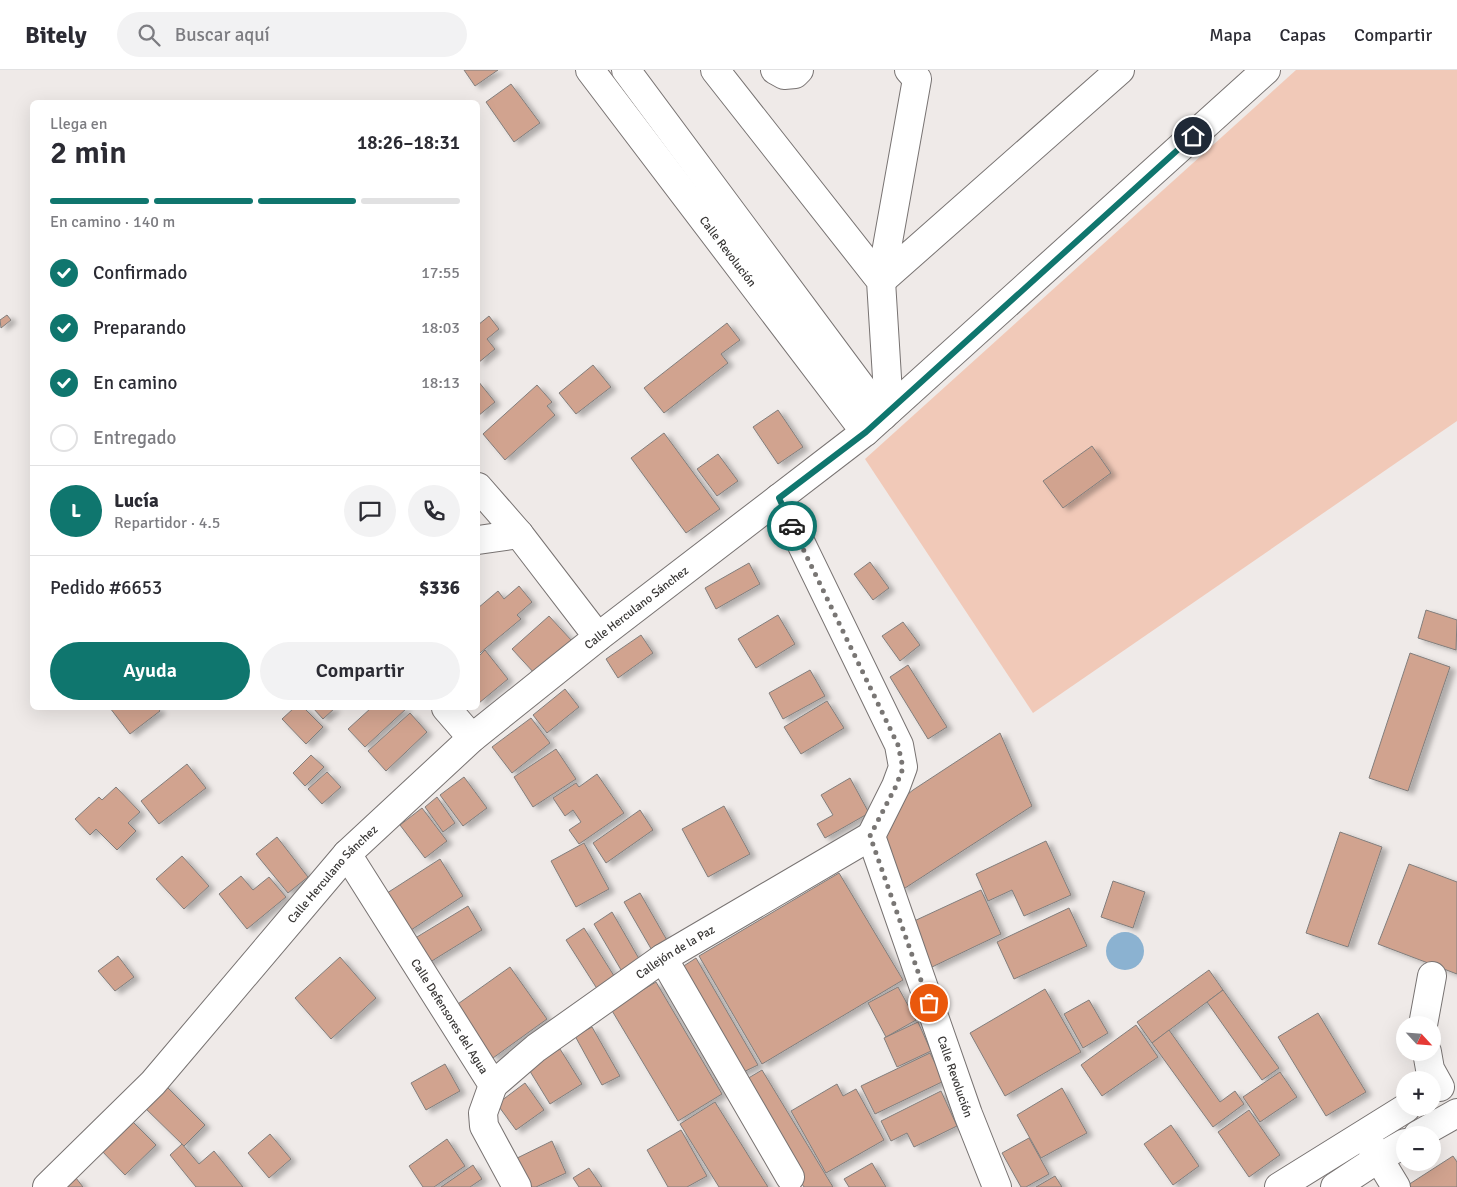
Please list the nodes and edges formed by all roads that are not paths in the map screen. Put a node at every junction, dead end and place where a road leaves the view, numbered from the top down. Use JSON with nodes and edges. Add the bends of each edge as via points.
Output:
{"nodes":[{"id":1,"x":590,"y":70,"type":"edge"},
{"id":2,"x":626,"y":70,"type":"edge"},
{"id":3,"x":715,"y":70,"type":"edge"},
{"id":4,"x":775,"y":70,"type":"edge"},
{"id":5,"x":799,"y":70,"type":"edge"},
{"id":6,"x":909,"y":70,"type":"edge"},
{"id":7,"x":1120,"y":70,"type":"edge"},
{"id":8,"x":1266,"y":70,"type":"edge"},
{"id":9,"x":881,"y":281,"type":"junction"},
{"id":10,"x":879,"y":419,"type":"junction"},
{"id":11,"x":480,"y":489,"type":"edge"},
{"id":12,"x":779,"y":498,"type":"junction"},
{"id":13,"x":519,"y":534,"type":"junction"},
{"id":14,"x":480,"y":540,"type":"edge"},
{"id":15,"x":598,"y":637,"type":"junction"},
{"id":16,"x":448,"y":710,"type":"edge"},
{"id":17,"x":472,"y":738,"type":"junction"},
{"id":18,"x":870,"y":836,"type":"junction"},
{"id":19,"x":347,"y":854,"type":"junction"},
{"id":20,"x":663,"y":958,"type":"junction"},
{"id":21,"x":1432,"y":976,"type":"dead end"},
{"id":22,"x":1425,"y":1016,"type":"edge"},
{"id":23,"x":1428,"y":1061,"type":"edge"},
{"id":24,"x":492,"y":1085,"type":"junction"},
{"id":25,"x":1443,"y":1085,"type":"edge"},
{"id":26,"x":1457,"y":1113,"type":"edge"},
{"id":27,"x":1396,"y":1114,"type":"edge"},
{"id":28,"x":1434,"y":1126,"type":"edge"},
{"id":29,"x":1364,"y":1134,"type":"junction"},
{"id":30,"x":1396,"y":1148,"type":"edge"},
{"id":31,"x":1379,"y":1158,"type":"junction"},
{"id":32,"x":790,"y":1177,"type":"dead end"},
{"id":33,"x":47,"y":1187,"type":"edge"},
{"id":34,"x":517,"y":1187,"type":"edge"},
{"id":35,"x":997,"y":1187,"type":"edge"},
{"id":36,"x":1279,"y":1187,"type":"edge"},
{"id":37,"x":1335,"y":1187,"type":"edge"},
{"id":38,"x":1396,"y":1187,"type":"edge"}],
"edges":[{"from":1,"to":10,"type":"street","name":"Calle Revolución"},
{"from":2,"to":10,"type":"street","name":"Calle Revolución"},
{"from":3,"to":9,"type":"street"},
{"from":4,"to":5,"type":"street","via":[[784,76]]},
{"from":6,"to":9,"type":"street","via":[[917,79]]},
{"from":7,"to":9,"type":"street"},
{"from":8,"to":10,"type":"street","name":"Calle Herculano Sánchez"},
{"from":9,"to":10,"type":"street"},
{"from":10,"to":12,"type":"street","name":"Calle Herculano Sánchez"},
{"from":11,"to":13,"type":"street"},
{"from":12,"to":15,"type":"street","name":"Calle Herculano Sánchez"},
{"from":12,"to":18,"type":"street","via":[[898,745],[903,768]]},
{"from":13,"to":14,"type":"street"},
{"from":13,"to":15,"type":"street"},
{"from":15,"to":17,"type":"street","name":"Calle Herculano Sánchez"},
{"from":16,"to":17,"type":"street"},
{"from":17,"to":19,"type":"street","name":"Calle Herculano Sánchez"},
{"from":18,"to":20,"type":"street","name":"Callejón de la Paz"},
{"from":18,"to":35,"type":"street","name":"Calle Revolución"},
{"from":19,"to":24,"type":"street","name":"Calle Defensores del Agua"},
{"from":19,"to":33,"type":"street","name":"Calle Herculano Sánchez","via":[[153,1083]]},
{"from":20,"to":24,"type":"street","name":"Callejón de la Paz","via":[[536,1048]]},
{"from":20,"to":32,"type":"street"},
{"from":21,"to":22,"type":"street"},
{"from":23,"to":25,"type":"street","via":[[1430,1070]]},
{"from":24,"to":34,"type":"street","name":"Calle Defensores del Agua","via":[[483,1113],[484,1126]]},
{"from":26,"to":28,"type":"street"},
{"from":27,"to":29,"type":"street"},
{"from":29,"to":31,"type":"street"},
{"from":29,"to":36,"type":"street"},
{"from":30,"to":31,"type":"street"},
{"from":31,"to":37,"type":"street"},
{"from":31,"to":38,"type":"street"}]}
